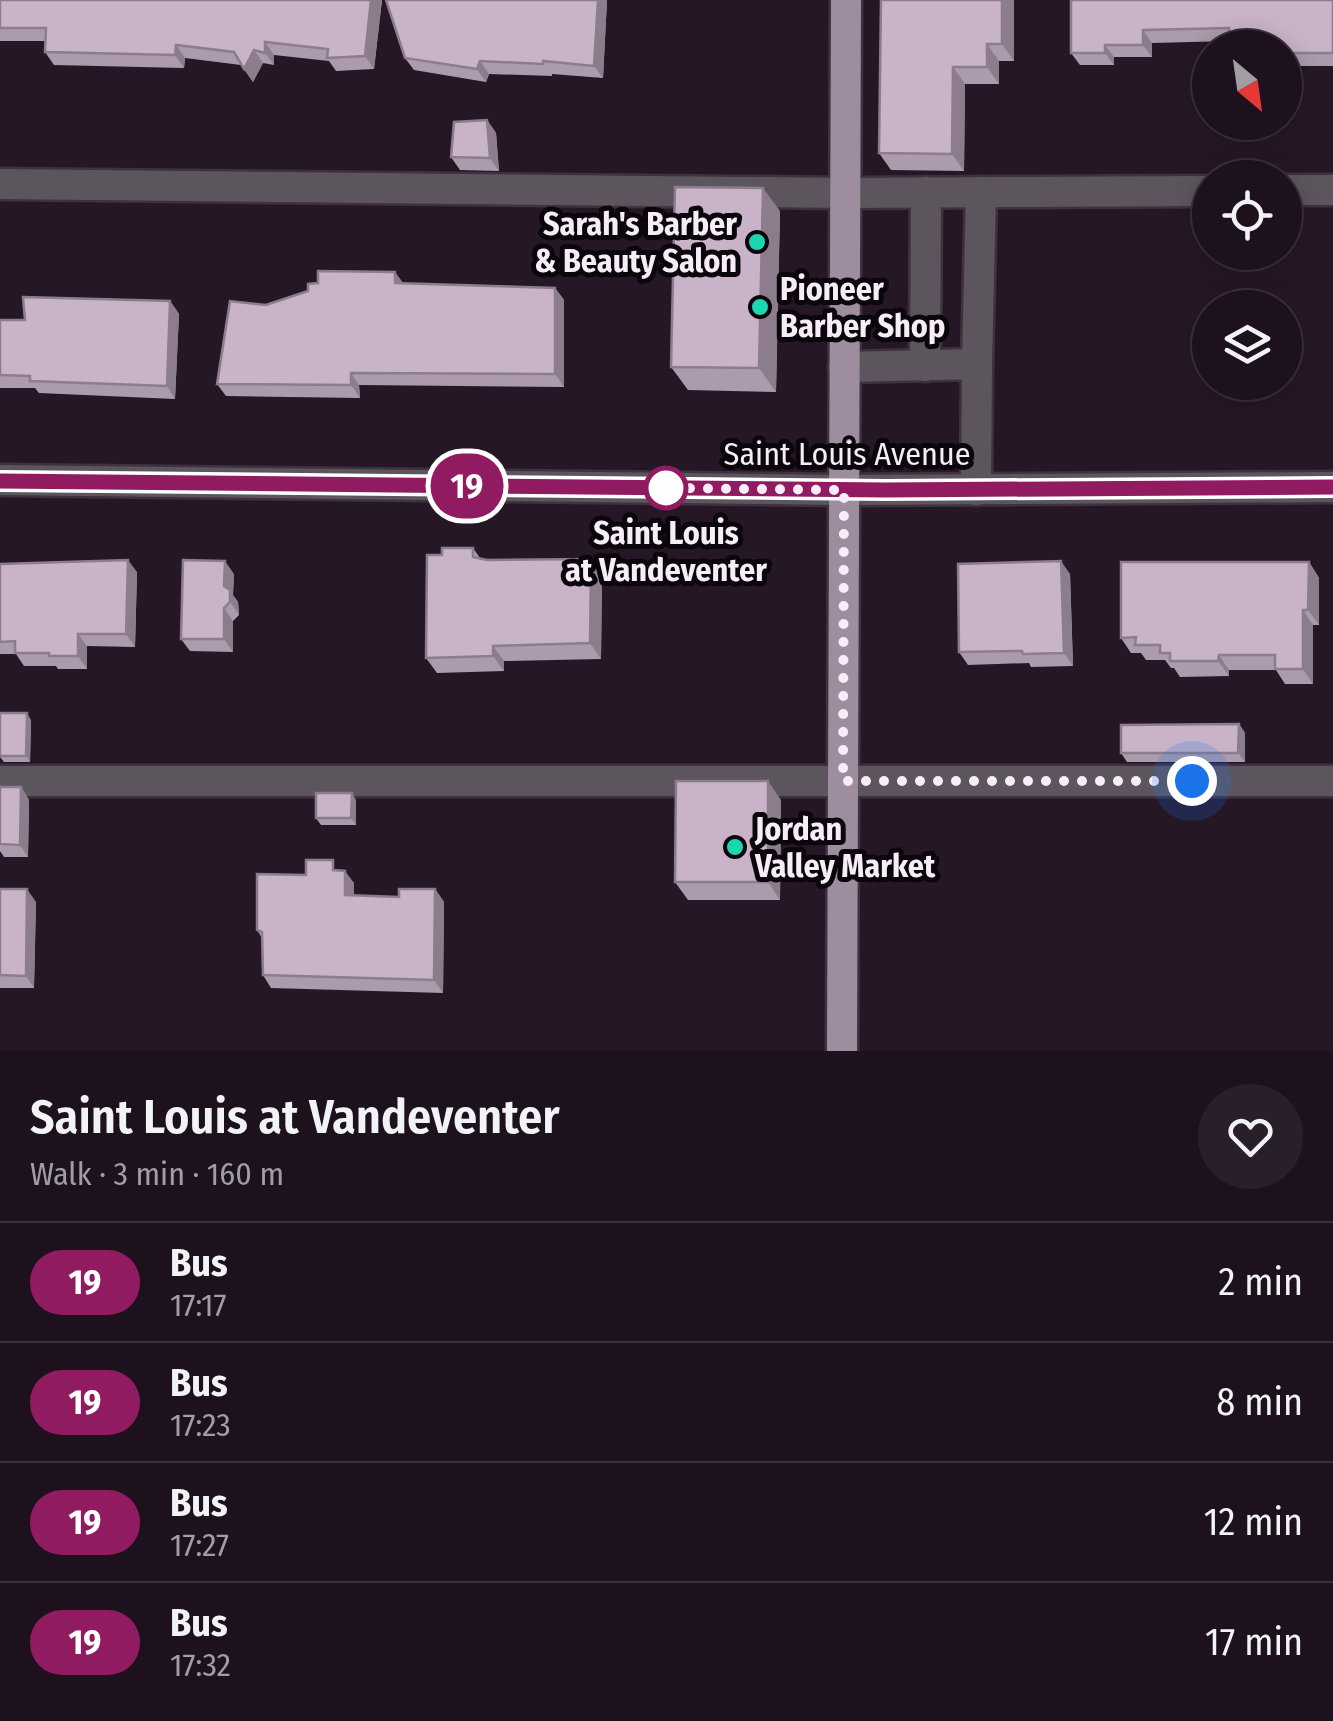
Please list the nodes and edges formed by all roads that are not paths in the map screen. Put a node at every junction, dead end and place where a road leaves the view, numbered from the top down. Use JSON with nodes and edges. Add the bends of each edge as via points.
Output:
{"nodes":[{"id":1,"x":846,"y":0,"type":"edge"},
{"id":2,"x":0,"y":184,"type":"edge"},
{"id":3,"x":1302,"y":190,"type":"edge"},
{"id":4,"x":1333,"y":190,"type":"edge"},
{"id":5,"x":1192,"y":191,"type":"edge"},
{"id":6,"x":926,"y":192,"type":"junction"},
{"id":7,"x":982,"y":192,"type":"junction"},
{"id":8,"x":845,"y":194,"type":"junction"},
{"id":9,"x":977,"y":364,"type":"junction"},
{"id":10,"x":925,"y":366,"type":"junction"},
{"id":11,"x":844,"y":367,"type":"junction"},
{"id":12,"x":0,"y":480,"type":"edge"},
{"id":13,"x":1333,"y":487,"type":"edge"},
{"id":14,"x":844,"y":490,"type":"junction"},
{"id":15,"x":976,"y":490,"type":"junction"},
{"id":16,"x":1333,"y":780,"type":"edge"},
{"id":17,"x":0,"y":781,"type":"edge"},
{"id":18,"x":843,"y":781,"type":"junction"},
{"id":19,"x":842,"y":1051,"type":"edge"}],
"edges":[{"from":1,"to":8,"type":"main road"},
{"from":2,"to":8,"type":"street"},
{"from":3,"to":4,"type":"street"},
{"from":5,"to":7,"type":"street"},
{"from":6,"to":7,"type":"street"},
{"from":6,"to":8,"type":"street"},
{"from":6,"to":10,"type":"street"},
{"from":7,"to":9,"type":"street"},
{"from":8,"to":11,"type":"main road"},
{"from":9,"to":10,"type":"street"},
{"from":9,"to":15,"type":"street"},
{"from":10,"to":11,"type":"street"},
{"from":11,"to":14,"type":"main road"},
{"from":12,"to":14,"type":"street","name":"Saint Louis Avenue"},
{"from":13,"to":15,"type":"street","name":"Saint Louis Avenue"},
{"from":14,"to":15,"type":"street","name":"Saint Louis Avenue"},
{"from":14,"to":18,"type":"main road"},
{"from":16,"to":18,"type":"street"},
{"from":17,"to":18,"type":"street"},
{"from":18,"to":19,"type":"main road"}]}
